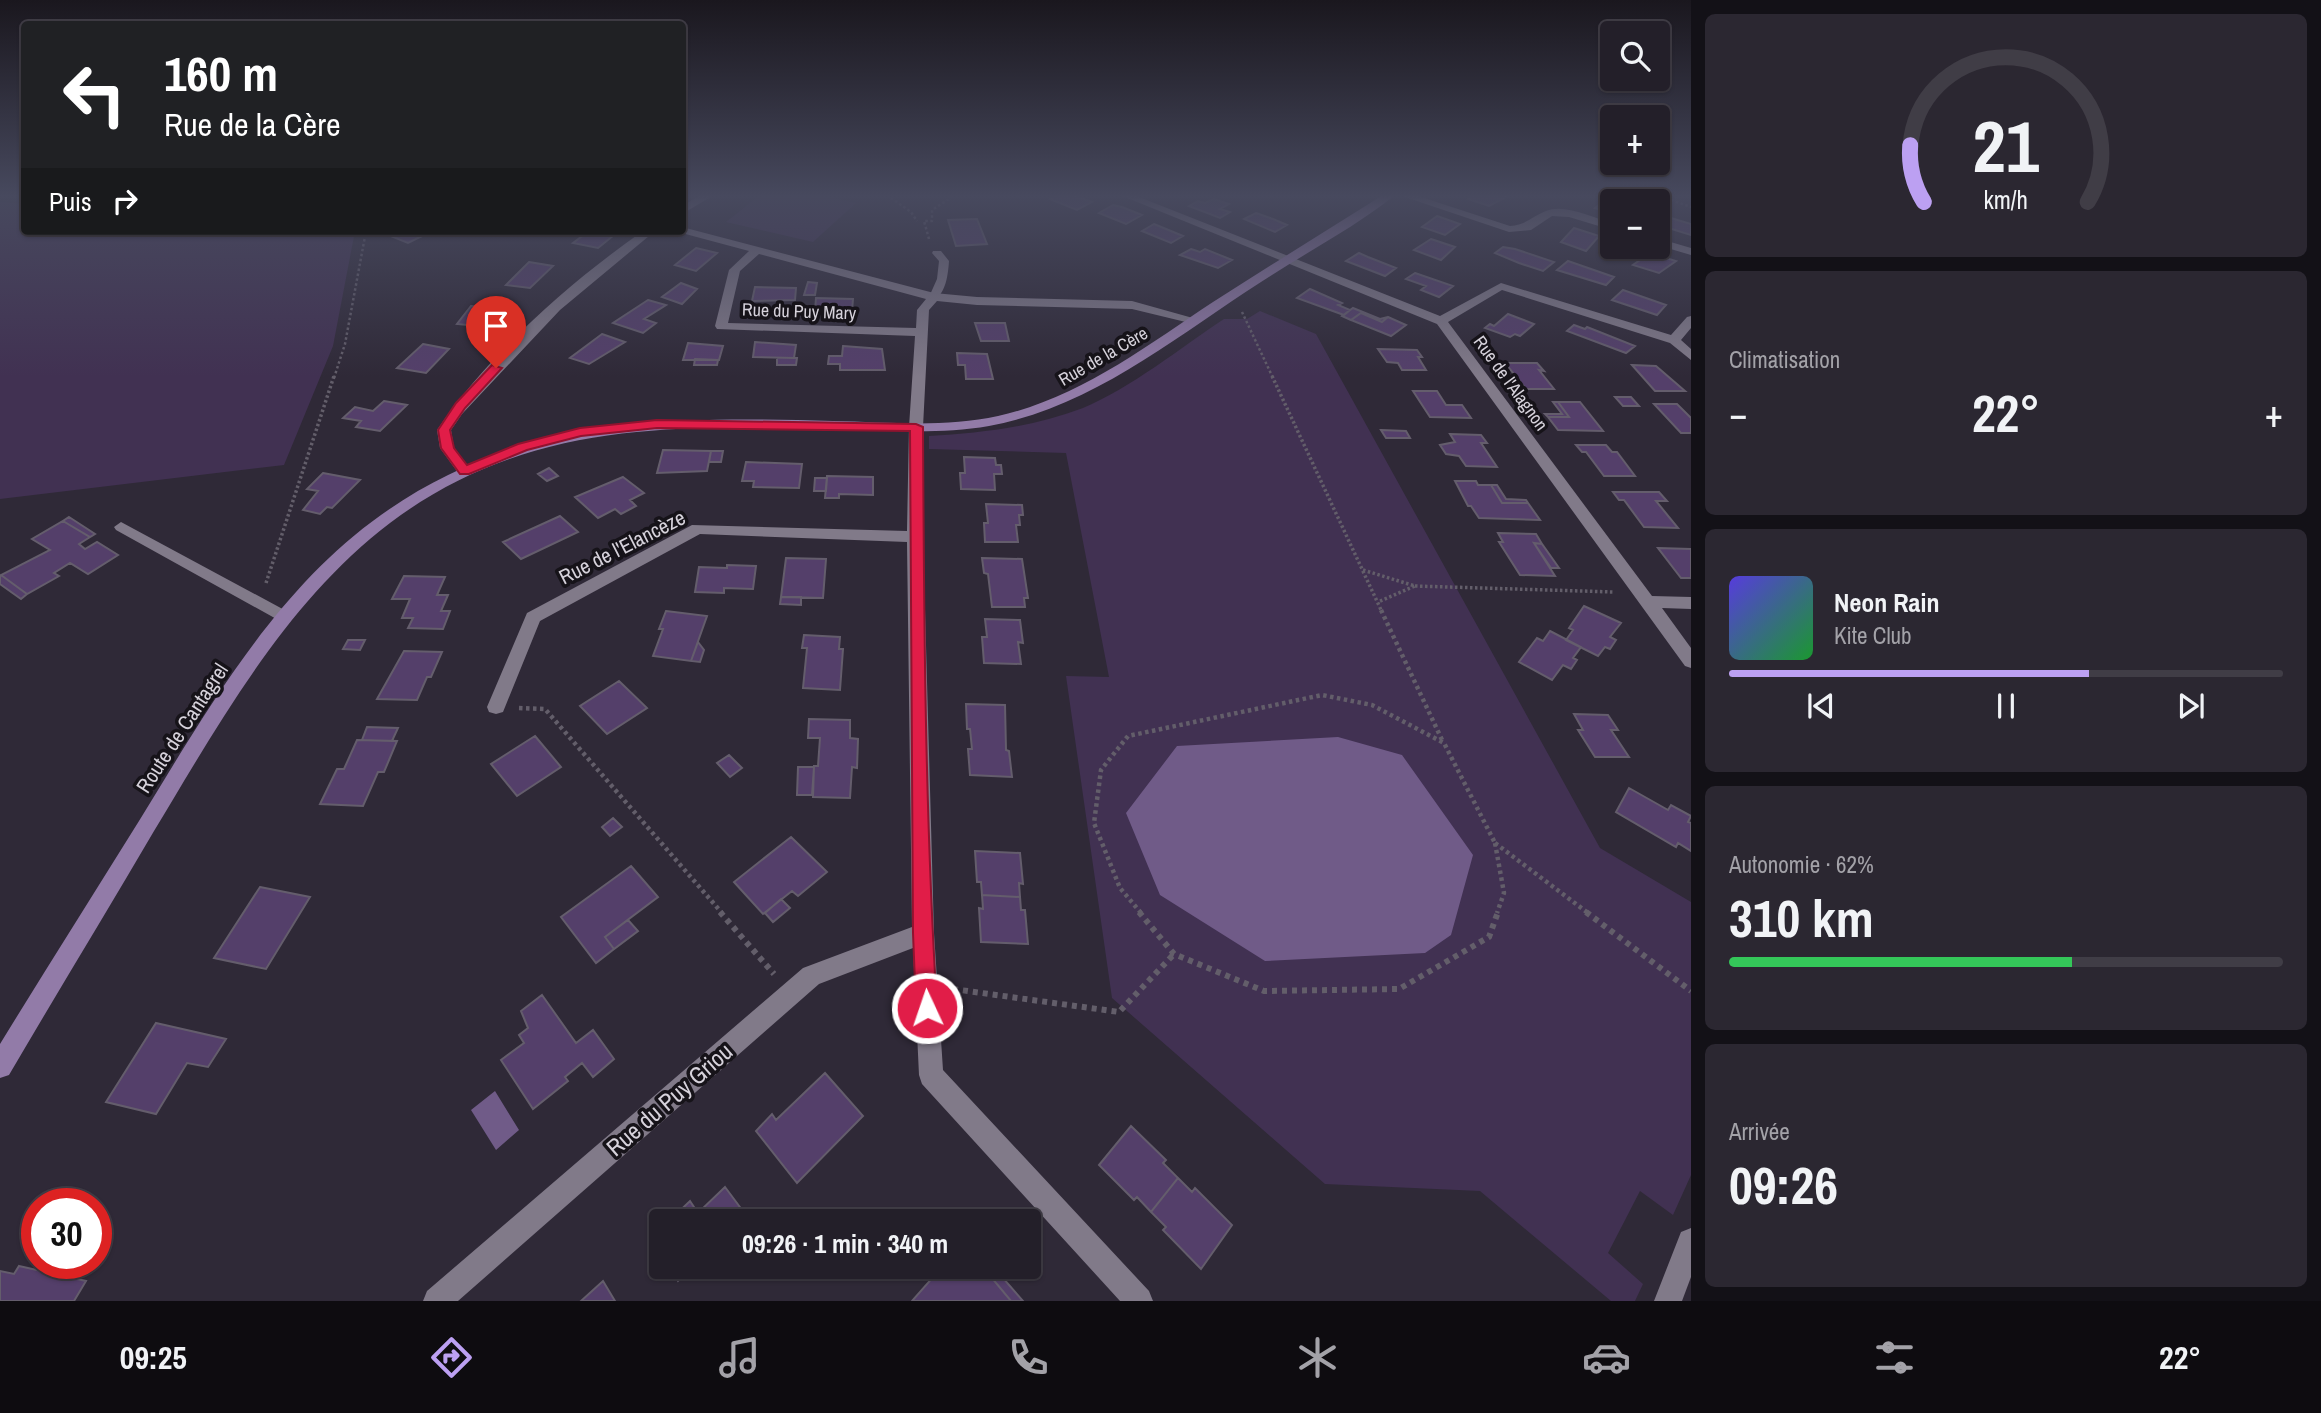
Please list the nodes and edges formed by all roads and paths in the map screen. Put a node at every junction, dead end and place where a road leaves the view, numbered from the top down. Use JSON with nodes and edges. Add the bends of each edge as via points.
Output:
{"nodes":[{"id":1,"x":361,"y":256,"type":"edge"},
{"id":2,"x":614,"y":256,"type":"edge"},
{"id":3,"x":751,"y":256,"type":"edge"},
{"id":4,"x":779,"y":256,"type":"edge"},
{"id":5,"x":939,"y":256,"type":"edge"},
{"id":6,"x":1274,"y":256,"type":"edge"},
{"id":7,"x":1295,"y":256,"type":"edge"},
{"id":8,"x":1287,"y":261,"type":"junction"},
{"id":9,"x":934,"y":297,"type":"junction"},
{"id":10,"x":1224,"y":300,"type":"junction"},
{"id":11,"x":1194,"y":320,"type":"junction"},
{"id":12,"x":1441,"y":320,"type":"junction"},
{"id":13,"x":1691,"y":320,"type":"edge"},
{"id":14,"x":922,"y":332,"type":"junction"},
{"id":15,"x":1674,"y":340,"type":"junction"},
{"id":16,"x":1691,"y":356,"type":"edge"},
{"id":17,"x":916,"y":427,"type":"junction"},
{"id":18,"x":464,"y":471,"type":"junction"},
{"id":19,"x":121,"y":527,"type":"dead end"},
{"id":20,"x":915,"y":537,"type":"junction"},
{"id":21,"x":1363,"y":570,"type":"junction"},
{"id":22,"x":1415,"y":586,"type":"junction"},
{"id":23,"x":1643,"y":597,"type":"junction"},
{"id":24,"x":1378,"y":602,"type":"junction"},
{"id":25,"x":260,"y":603,"type":"junction"},
{"id":26,"x":1691,"y":603,"type":"edge"},
{"id":27,"x":285,"y":617,"type":"junction"},
{"id":28,"x":1691,"y":662,"type":"edge"},
{"id":29,"x":496,"y":707,"type":"joint"},
{"id":30,"x":1444,"y":743,"type":"junction"},
{"id":31,"x":1495,"y":843,"type":"junction"},
{"id":32,"x":923,"y":933,"type":"junction"},
{"id":33,"x":1174,"y":954,"type":"junction"},
{"id":34,"x":925,"y":985,"type":"junction"},
{"id":35,"x":1691,"y":991,"type":"edge"},
{"id":36,"x":790,"y":994,"type":"junction"},
{"id":37,"x":0,"y":1066,"type":"edge"},
{"id":38,"x":1691,"y":1242,"type":"edge"},
{"id":39,"x":437,"y":1301,"type":"edge"},
{"id":40,"x":1139,"y":1301,"type":"edge"},
{"id":41,"x":1668,"y":1301,"type":"edge"}],
"edges":[{"from":1,"to":25,"type":"path","via":[[345,344]]},
{"from":2,"to":18,"type":"street","via":[[550,310],[460,406],[444,430],[447,448]]},
{"from":3,"to":14,"type":"street","name":"Rue du Puy Mary","via":[[735,270],[721,326]]},
{"from":4,"to":9,"type":"street"},
{"from":5,"to":9,"type":"lane","via":[[944,261],[942,279]]},
{"from":6,"to":8,"type":"street"},
{"from":7,"to":8,"type":"street","name":"Rue de la Cère"},
{"from":8,"to":10,"type":"street","name":"Rue de la Cère"},
{"from":8,"to":12,"type":"street"},
{"from":9,"to":11,"type":"street","via":[[1132,305]]},
{"from":9,"to":14,"type":"street","via":[[923,310]]},
{"from":10,"to":11,"type":"street","name":"Rue de la Cère"},
{"from":10,"to":21,"type":"path","via":[[1241,309]]},
{"from":11,"to":17,"type":"street","name":"Rue de la Cère","via":[[1082,393],[991,422]]},
{"from":12,"to":15,"type":"street","via":[[1501,286]]},
{"from":12,"to":23,"type":"street","name":"Rue de l'Alagnon"},
{"from":13,"to":15,"type":"street"},
{"from":14,"to":17,"type":"street"},
{"from":15,"to":16,"type":"street"},
{"from":17,"to":18,"type":"street","name":"Rue de la Cère","via":[[644,425],[580,432],[523,447]]},
{"from":17,"to":20,"type":"street"},
{"from":18,"to":27,"type":"street","name":"Route de Cantagrel","via":[[421,494],[355,543]]},
{"from":19,"to":25,"type":"lane"},
{"from":20,"to":29,"type":"street","name":"Rue de l'Elancèze","via":[[697,529],[533,617]]},
{"from":20,"to":32,"type":"street"},
{"from":21,"to":22,"type":"path"},
{"from":21,"to":24,"type":"path"},
{"from":22,"to":23,"type":"path"},
{"from":22,"to":24,"type":"path"},
{"from":23,"to":26,"type":"street"},
{"from":23,"to":28,"type":"street","name":"Rue de l'Alagnon"},
{"from":24,"to":30,"type":"path"},
{"from":25,"to":27,"type":"lane"},
{"from":27,"to":37,"type":"street","name":"Route de Cantagrel","via":[[226,697]]},
{"from":29,"to":36,"type":"path","via":[[545,709]]},
{"from":30,"to":31,"type":"path"},
{"from":30,"to":33,"type":"path","via":[[1372,705],[1322,695],[1128,736],[1101,770],[1094,823],[1120,888]]},
{"from":31,"to":33,"type":"path","via":[[1504,893],[1489,937],[1399,989],[1264,990]]},
{"from":31,"to":35,"type":"path"},
{"from":32,"to":34,"type":"street"},
{"from":32,"to":36,"type":"street","name":"Rue du Puy Griou","via":[[811,976]]},
{"from":33,"to":34,"type":"path","via":[[1119,1012]]},
{"from":34,"to":40,"type":"street","via":[[931,1075]]},
{"from":36,"to":39,"type":"street","name":"Rue du Puy Griou"},
{"from":38,"to":41,"type":"street"}]}
